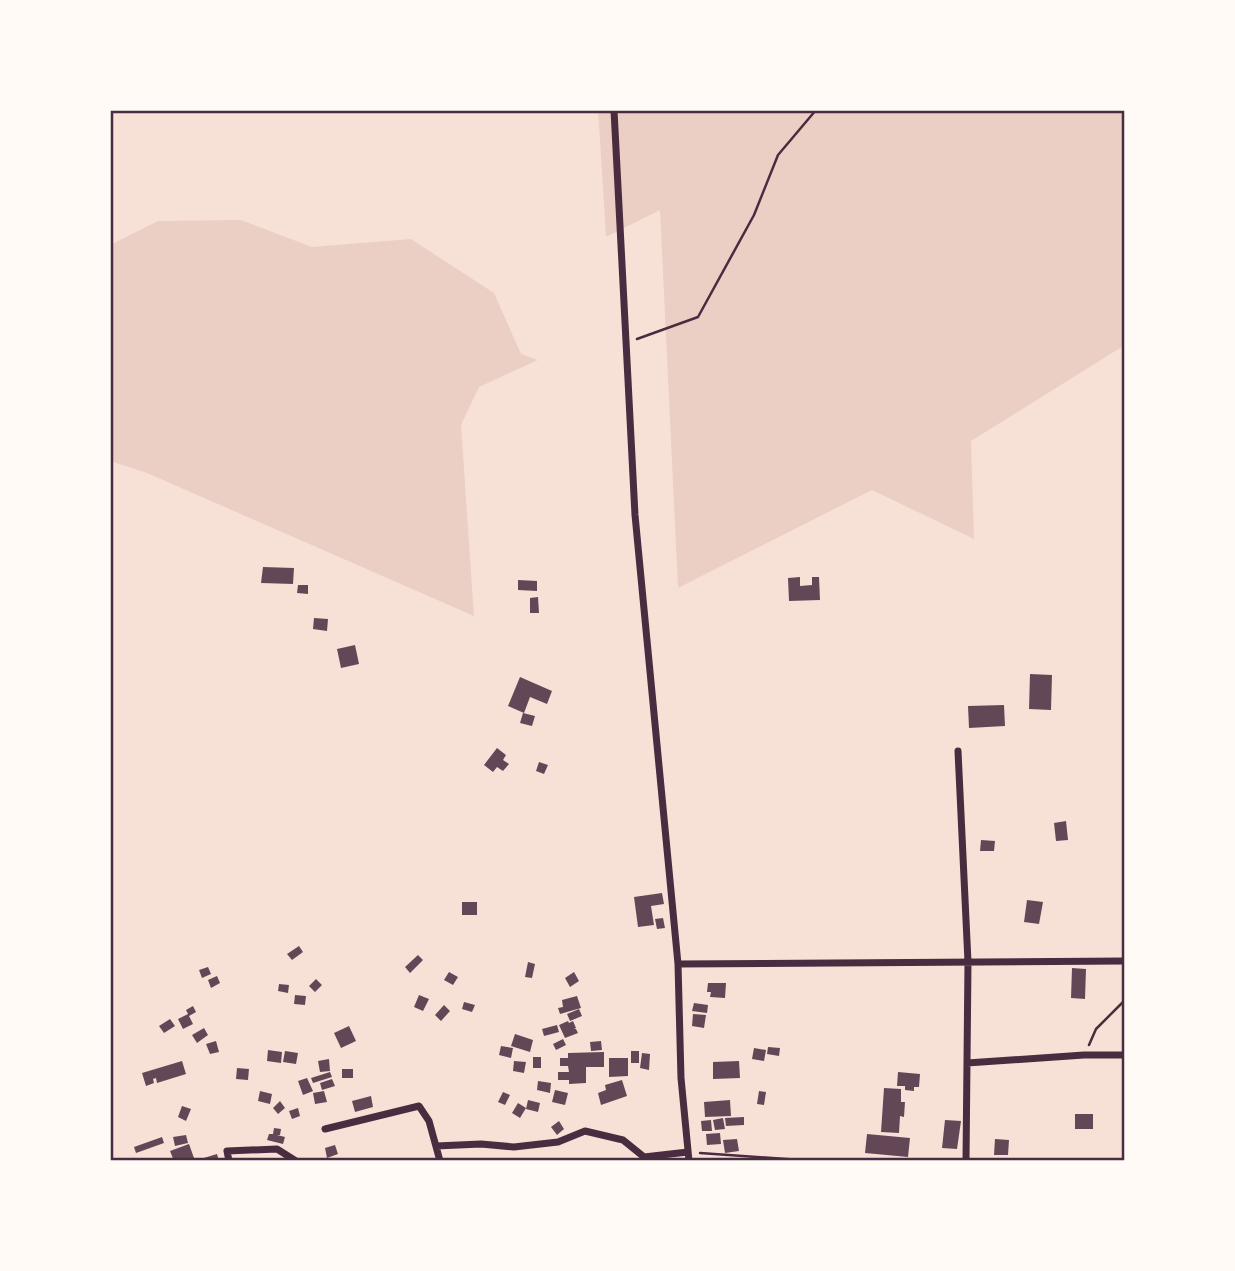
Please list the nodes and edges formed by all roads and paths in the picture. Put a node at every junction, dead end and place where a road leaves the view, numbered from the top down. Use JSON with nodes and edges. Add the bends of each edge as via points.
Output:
{"nodes":[{"id":1,"x":614,"y":110,"type":"edge"},
{"id":2,"x":816,"y":110,"type":"edge"},
{"id":3,"x":626,"y":342,"type":"junction"},
{"id":4,"x":958,"y":751,"type":"dead end"},
{"id":5,"x":1125,"y":961,"type":"edge"},
{"id":6,"x":968,"y":962,"type":"junction"},
{"id":7,"x":678,"y":964,"type":"junction"},
{"id":8,"x":1125,"y":1000,"type":"edge"},
{"id":9,"x":1084,"y":1055,"type":"junction"},
{"id":10,"x":1125,"y":1055,"type":"edge"},
{"id":11,"x":967,"y":1063,"type":"junction"},
{"id":12,"x":324,"y":1129,"type":"dead end"},
{"id":13,"x":436,"y":1146,"type":"junction"},
{"id":14,"x":688,"y":1156,"type":"edge"},
{"id":15,"x":229,"y":1161,"type":"edge"},
{"id":16,"x":296,"y":1161,"type":"edge"},
{"id":17,"x":440,"y":1161,"type":"edge"},
{"id":18,"x":815,"y":1161,"type":"edge"},
{"id":19,"x":966,"y":1161,"type":"edge"}],
"edges":[{"from":1,"to":3,"type":"street"},
{"from":2,"to":3,"type":"path","via":[[778,155],[754,215],[698,317]]},
{"from":3,"to":7,"type":"street","via":[[635,515]]},
{"from":4,"to":6,"type":"street"},
{"from":5,"to":6,"type":"street"},
{"from":6,"to":7,"type":"street"},
{"from":6,"to":11,"type":"street"},
{"from":7,"to":14,"type":"street"},
{"from":8,"to":9,"type":"path","via":[[1096,1029]]},
{"from":9,"to":10,"type":"street"},
{"from":9,"to":11,"type":"street"},
{"from":11,"to":19,"type":"street"},
{"from":12,"to":13,"type":"street","via":[[419,1106]]},
{"from":13,"to":14,"type":"street","via":[[514,1147],[558,1142],[585,1130],[623,1140],[644,1157]]},
{"from":13,"to":17,"type":"street"},
{"from":14,"to":18,"type":"path"},
{"from":15,"to":16,"type":"street","via":[[227,1151],[277,1149]]}]}
